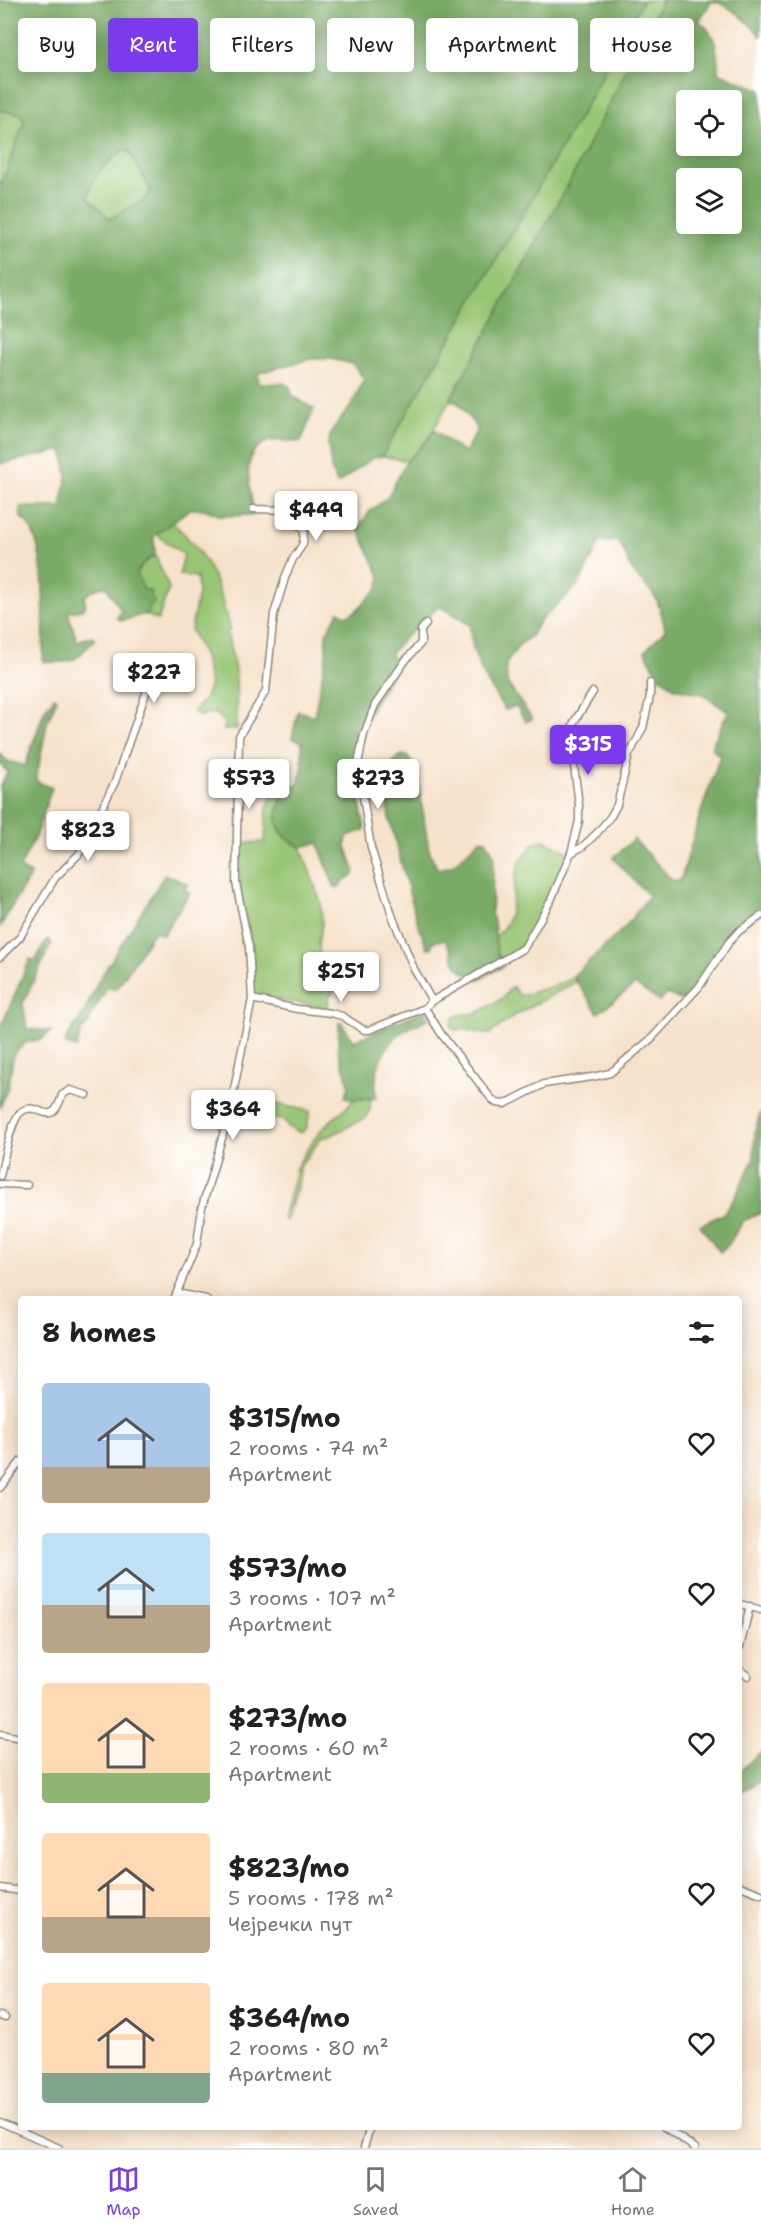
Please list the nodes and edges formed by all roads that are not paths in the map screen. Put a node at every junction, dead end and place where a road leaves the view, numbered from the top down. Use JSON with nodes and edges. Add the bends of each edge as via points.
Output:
{"nodes":[{"id":1,"x":253,"y":509,"type":"dead end"},
{"id":2,"x":426,"y":624,"type":"dead end"},
{"id":3,"x":156,"y":664,"type":"dead end"},
{"id":4,"x":650,"y":683,"type":"dead end"},
{"id":5,"x":593,"y":692,"type":"dead end"},
{"id":6,"x":571,"y":853,"type":"junction"},
{"id":7,"x":761,"y":916,"type":"edge"},
{"id":8,"x":0,"y":957,"type":"edge"},
{"id":9,"x":252,"y":999,"type":"junction"},
{"id":10,"x":432,"y":1001,"type":"junction"},
{"id":11,"x":425,"y":1008,"type":"junction"},
{"id":12,"x":87,"y":1095,"type":"dead end"},
{"id":13,"x":0,"y":1176,"type":"edge"},
{"id":14,"x":0,"y":1184,"type":"edge"},
{"id":15,"x":27,"y":1185,"type":"dead end"},
{"id":16,"x":176,"y":1296,"type":"edge"},
{"id":17,"x":18,"y":1465,"type":"edge"},
{"id":18,"x":0,"y":1488,"type":"edge"},
{"id":19,"x":742,"y":1604,"type":"edge"},
{"id":20,"x":750,"y":1606,"type":"junction"},
{"id":21,"x":761,"y":1610,"type":"edge"},
{"id":22,"x":742,"y":1639,"type":"edge"},
{"id":23,"x":742,"y":1672,"type":"edge"},
{"id":24,"x":748,"y":1676,"type":"dead end"},
{"id":25,"x":0,"y":1734,"type":"edge"},
{"id":26,"x":18,"y":1737,"type":"edge"},
{"id":27,"x":742,"y":1887,"type":"edge"},
{"id":28,"x":0,"y":1888,"type":"edge"},
{"id":29,"x":18,"y":1891,"type":"edge"},
{"id":30,"x":761,"y":1894,"type":"edge"},
{"id":31,"x":0,"y":2122,"type":"edge"},
{"id":32,"x":369,"y":2130,"type":"edge"},
{"id":33,"x":668,"y":2130,"type":"edge"},
{"id":34,"x":690,"y":2147,"type":"edge"},
{"id":35,"x":58,"y":2148,"type":"edge"},
{"id":36,"x":364,"y":2148,"type":"edge"}],
"edges":[{"from":1,"to":9,"type":"street","via":[[286,510],[304,531],[304,538],[286,575],[274,614],[266,691],[239,736],[236,883],[249,947]]},
{"from":2,"to":10,"type":"street","via":[[421,630],[421,643],[375,705],[358,764],[377,868],[414,969]]},
{"from":3,"to":8,"type":"street","via":[[116,783],[79,854],[55,878],[20,937]]},
{"from":4,"to":6,"type":"street","via":[[643,728],[629,755],[617,805],[597,833]]},
{"from":5,"to":6,"type":"street","via":[[570,735],[579,806]]},
{"from":6,"to":10,"type":"street","via":[[524,948]]},
{"from":7,"to":11,"type":"street","via":[[729,942],[699,987],[651,1039],[610,1073],[544,1084],[505,1104],[490,1097]]},
{"from":9,"to":11,"type":"street","via":[[342,1016],[364,1030]]},
{"from":9,"to":16,"type":"street","via":[[229,1114],[202,1207],[199,1235]]},
{"from":10,"to":11,"type":"street"},
{"from":12,"to":13,"type":"street","via":[[70,1090],[62,1095],[54,1112],[21,1112]]},
{"from":14,"to":15,"type":"street"},
{"from":17,"to":18,"type":"street"},
{"from":19,"to":20,"type":"street"},
{"from":20,"to":21,"type":"street"},
{"from":20,"to":22,"type":"street"},
{"from":23,"to":24,"type":"street"},
{"from":25,"to":26,"type":"street"},
{"from":27,"to":30,"type":"street"},
{"from":28,"to":29,"type":"street"},
{"from":31,"to":35,"type":"street"},
{"from":32,"to":36,"type":"street"},
{"from":33,"to":34,"type":"street"}]}
